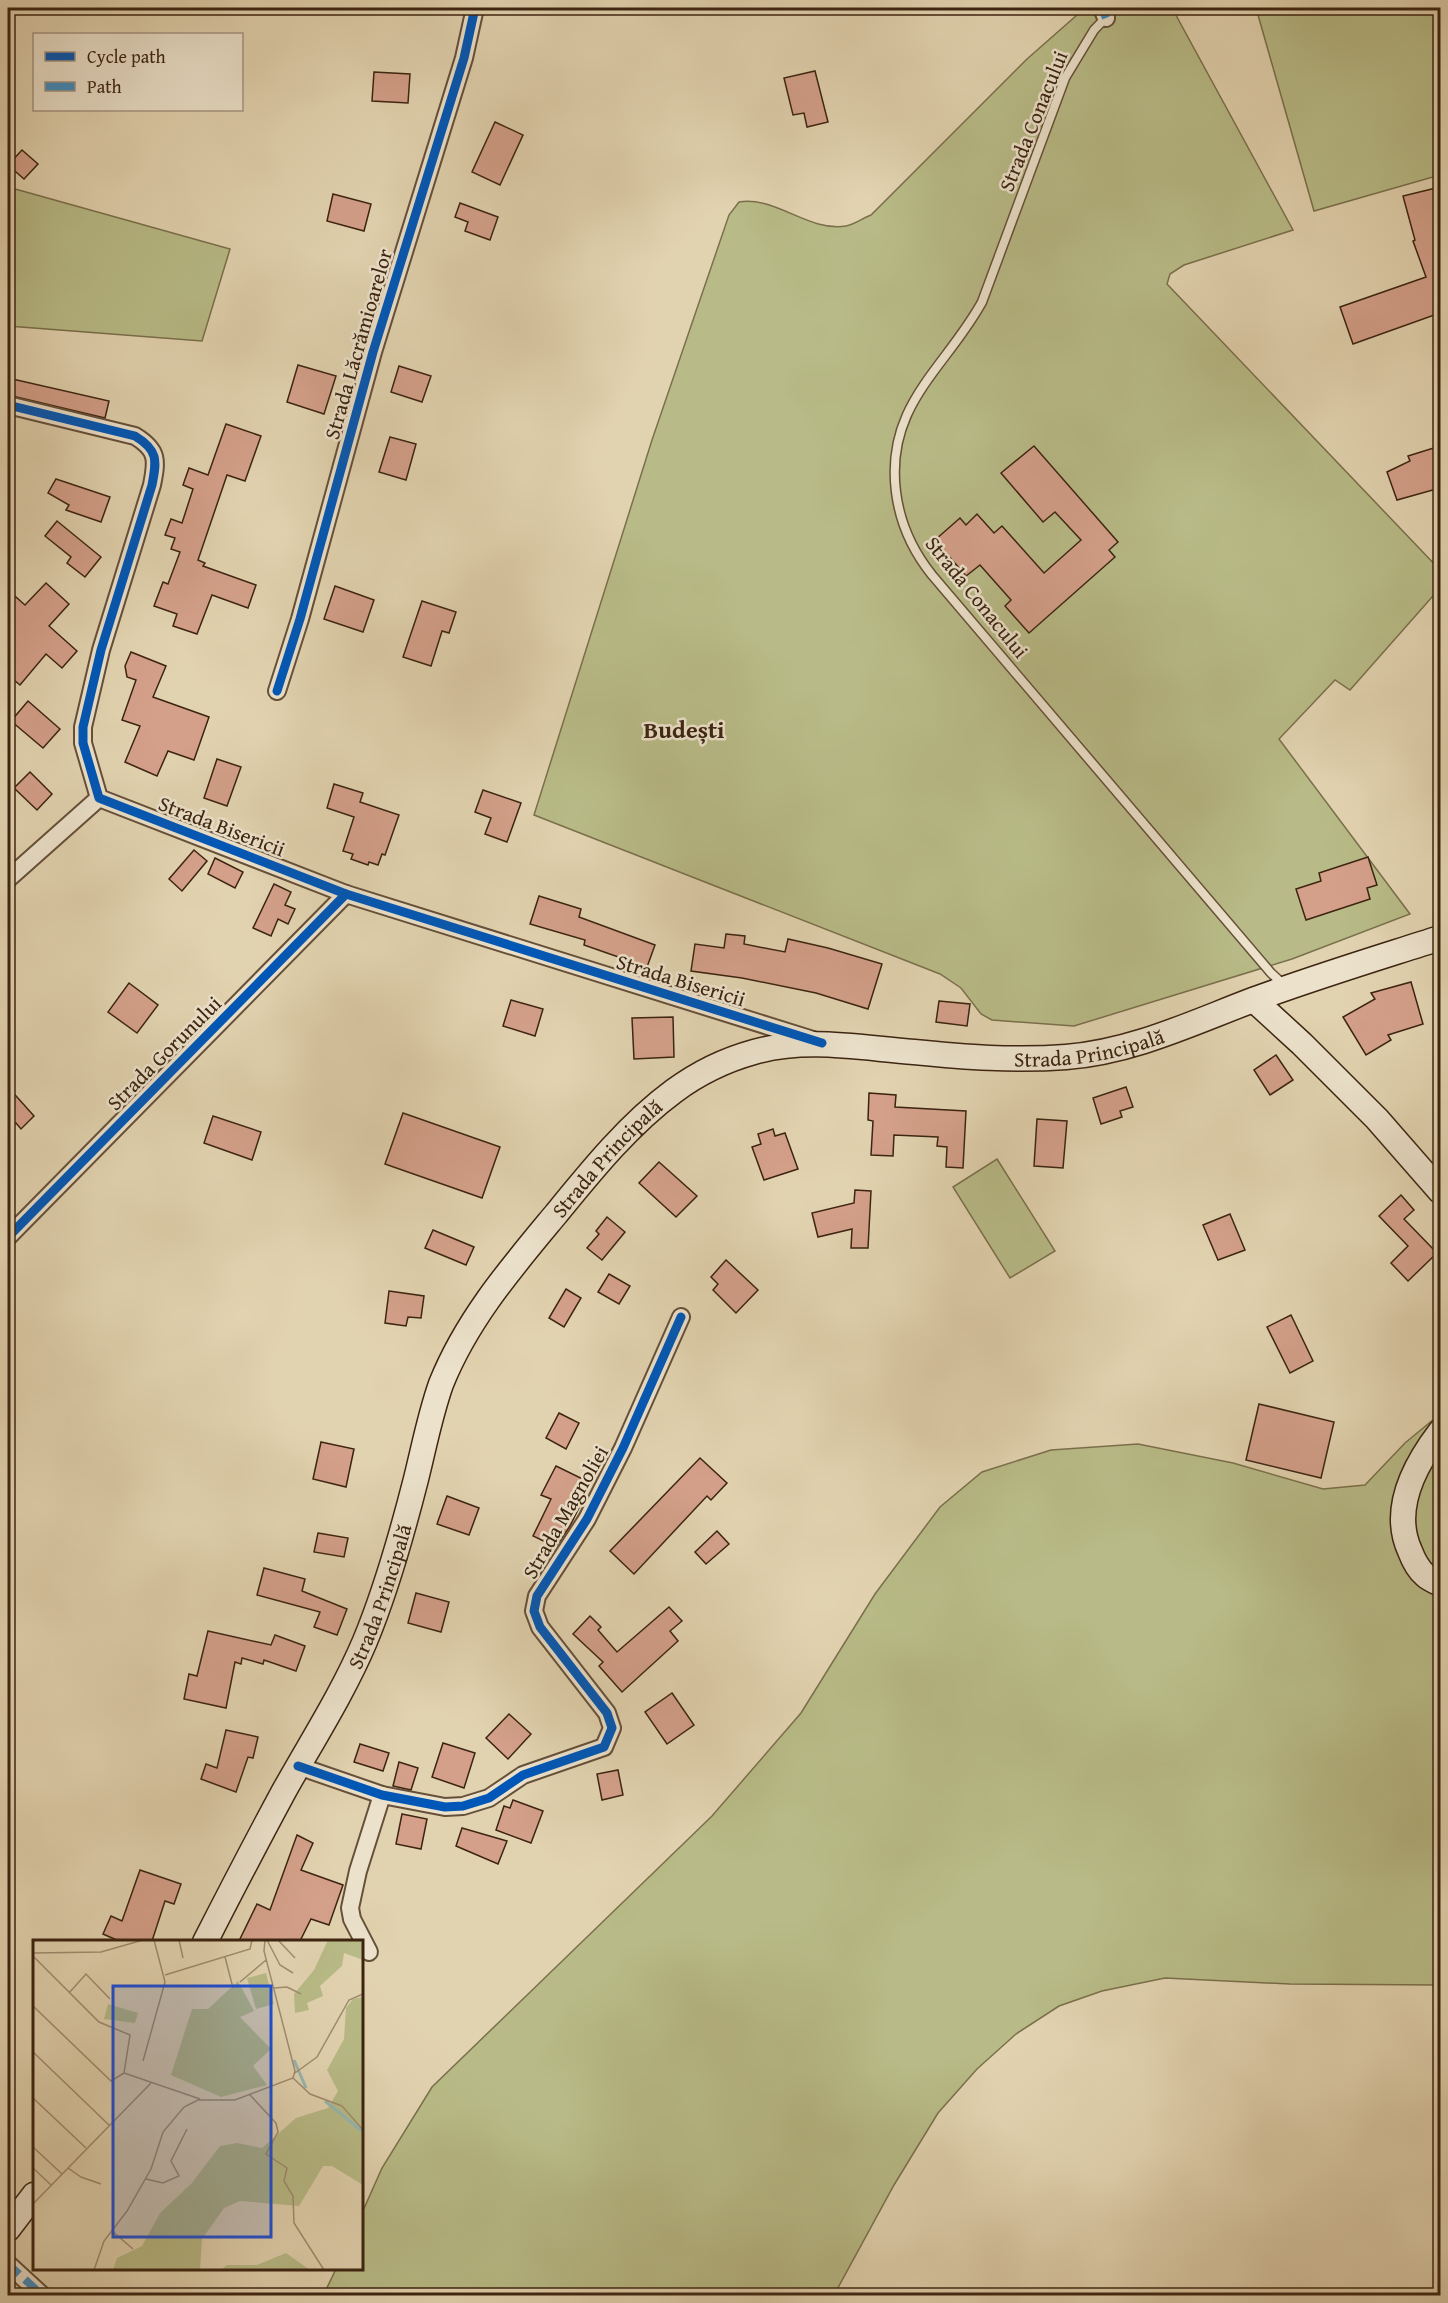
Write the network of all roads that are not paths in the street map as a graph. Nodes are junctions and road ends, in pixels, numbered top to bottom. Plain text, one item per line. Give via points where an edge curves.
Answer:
1 (476, 8) edge
2 (1108, 11) edge
3 (8, 405) edge
4 (277, 691) dead end
5 (99, 798) junction
6 (8, 879) edge
7 (346, 894) junction
8 (1440, 938) edge
9 (1287, 988) junction
10 (1254, 1000) junction
11 (822, 1043) junction
12 (1440, 1191) edge
13 (8, 1237) edge
14 (681, 1317) dead end
15 (1440, 1432) edge
16 (1440, 1584) edge
17 (298, 1766) junction
18 (382, 1795) junction
19 (206, 1940) edge
20 (363, 1940) edge
21 (363, 1940) edge
22 (369, 1952) dead end
23 (33, 2196) edge
24 (8, 2229) edge
25 (8, 2264) edge
26 (44, 2295) edge

1 - 4 street, Strada Lăcrămioarelor
2 - 9 lane, Strada Conacului via 1065,78 982,302 926,381 899,432 894,476 897,504 904,531 932,575
3 - 5 street via 135,436 153,451 155,459 152,485 101,650 83,727 83,743
5 - 6 street
5 - 7 street, Strada Bisericii
7 - 11 street, Strada Bisericii
7 - 13 street, Strada Gorunului
8 - 9 main road, Strada Principală
9 - 10 main road, Strada Principală
10 - 11 main road, Strada Principală via 1143,1042 1064,1057 988,1057
10 - 12 main road via 1377,1119
11 - 17 main road, Strada Principală via 780,1046 728,1060 673,1092 623,1137 493,1291 440,1386 397,1551 364,1643
14 - 18 street, Strada Magnoliei via 618,1458 587,1519 537,1596 534,1611 540,1627 606,1713 612,1728 604,1747 523,1775 489,1798 463,1806 444,1807
15 - 16 main road via 1412,1479 1404,1500 1402,1525 1413,1559 1424,1574
17 - 18 street, Strada Magnoliei
17 - 19 main road, Strada Principală
18 - 20 street via 350,1908
21 - 22 street
23 - 24 main road
25 - 26 street

